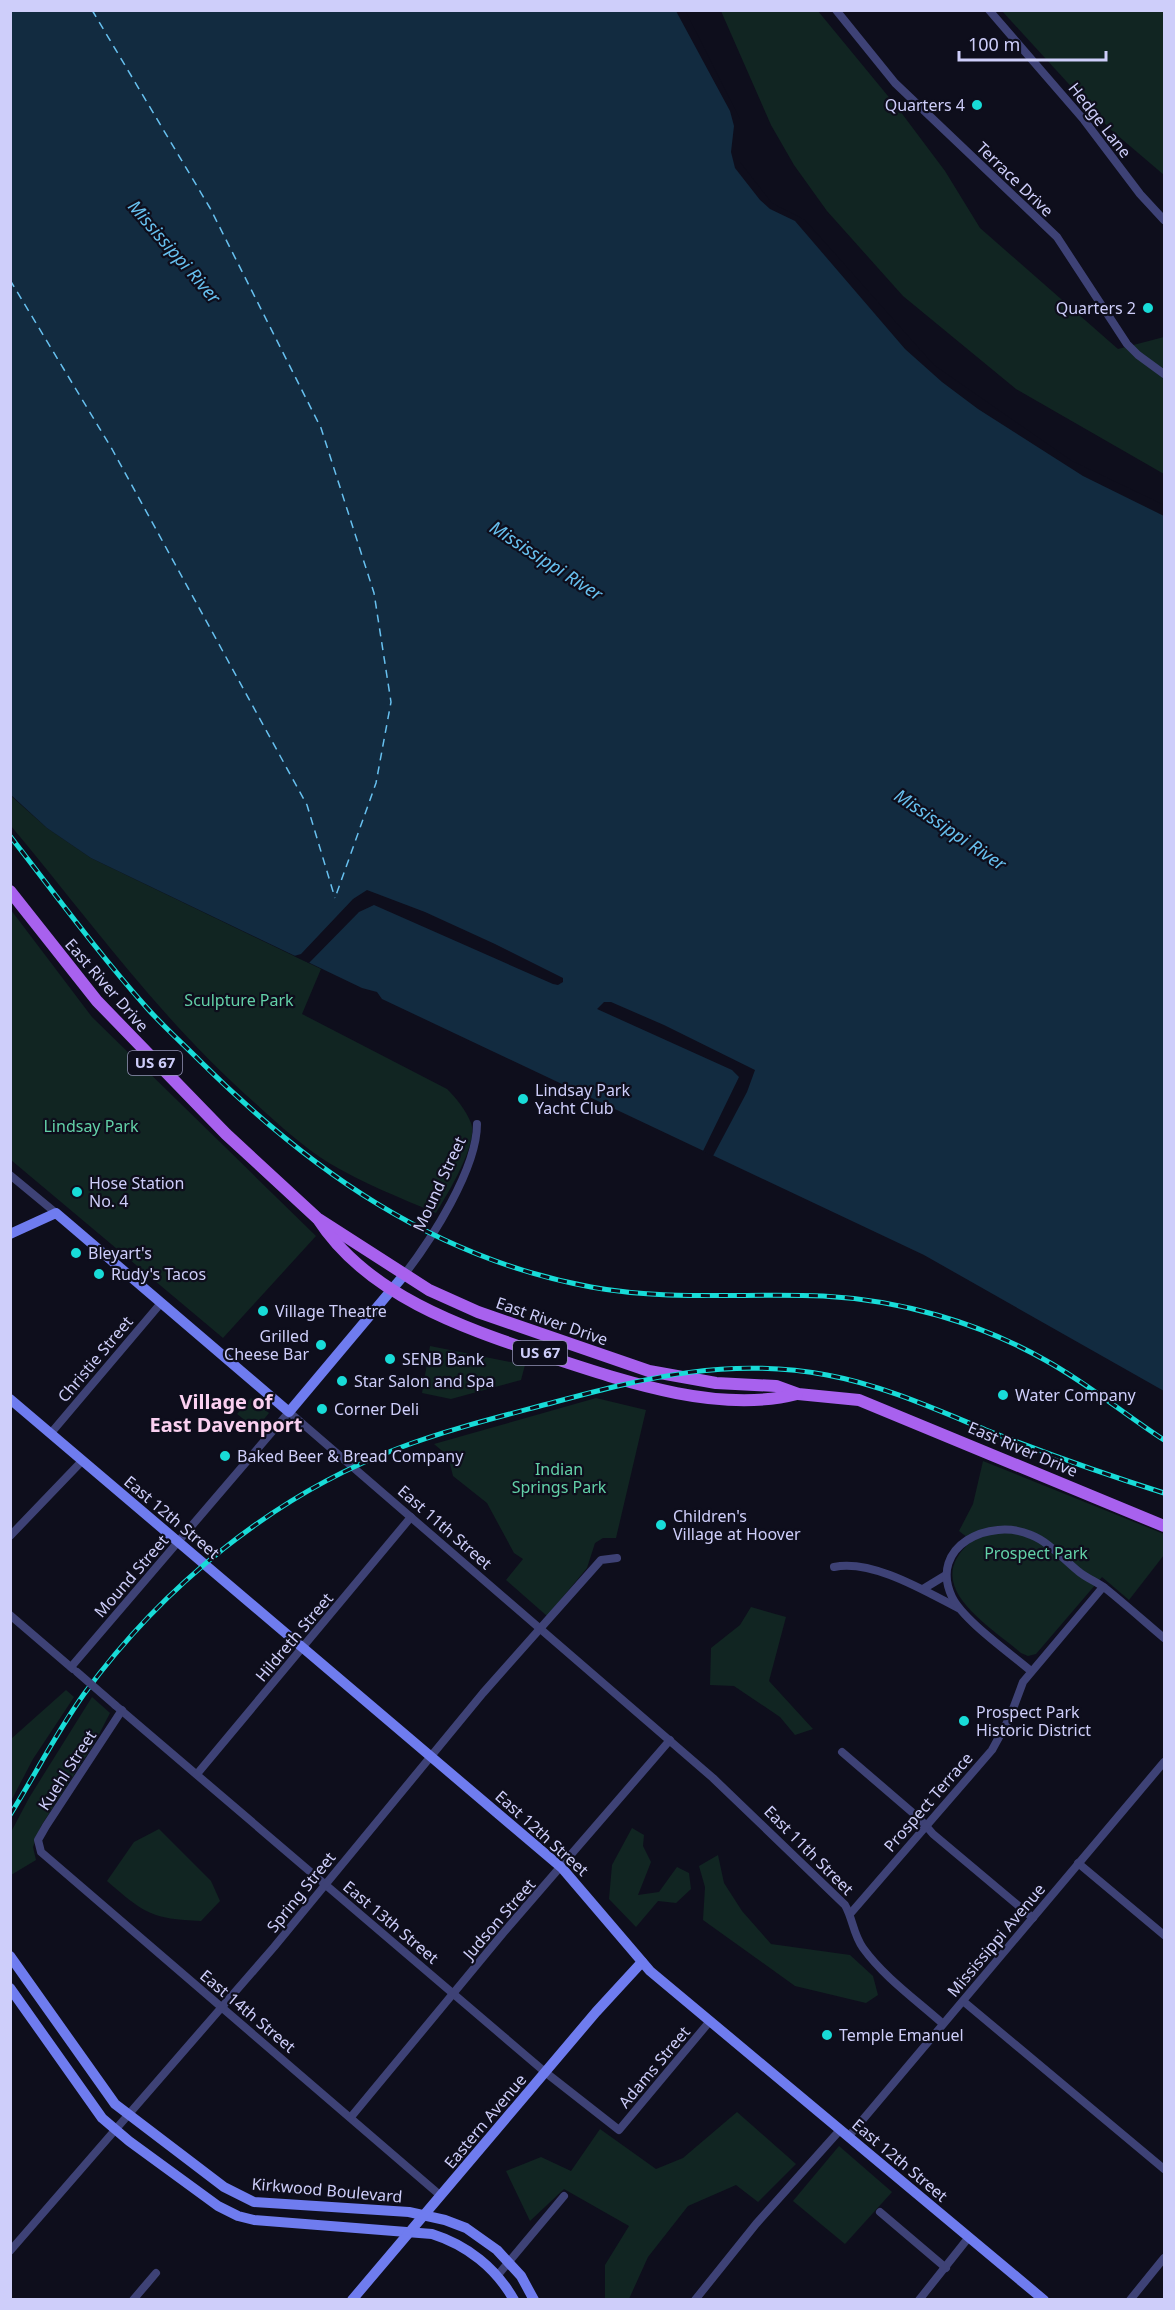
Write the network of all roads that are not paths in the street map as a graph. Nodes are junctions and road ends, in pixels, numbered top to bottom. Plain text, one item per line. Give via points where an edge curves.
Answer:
1 (836, 10) edge
2 (989, 10) edge
3 (1164, 220) edge
4 (1164, 374) edge
5 (10, 891) edge
6 (477, 1124) dead end
7 (10, 1175) edge
8 (56, 1213) junction
9 (318, 1218) junction
10 (10, 1234) edge
11 (404, 1275) junction
12 (392, 1289) junction
13 (161, 1303) junction
14 (798, 1394) junction
15 (10, 1399) edge
16 (289, 1412) junction
17 (51, 1433) junction
18 (82, 1461) junction
19 (411, 1517) junction
20 (1164, 1526) edge
21 (10, 1536) edge
22 (179, 1543) junction
23 (617, 1558) dead end
24 (834, 1567) dead end
25 (946, 1575) junction
26 (1103, 1587) junction
27 (923, 1589) junction
28 (958, 1608) junction
29 (10, 1615) edge
30 (540, 1629) junction
31 (1164, 1638) edge
32 (302, 1647) junction
33 (74, 1670) junction
34 (1031, 1671) junction
35 (119, 1708) junction
36 (670, 1740) junction
37 (842, 1752) dead end
38 (430, 1756) junction
39 (1164, 1762) edge
40 (197, 1774) junction
41 (926, 1826) junction
42 (39, 1846) joint
43 (1078, 1863) junction
44 (562, 1868) junction
45 (325, 1884) junction
46 (850, 1914) junction
47 (1033, 1918) junction
48 (1164, 1935) edge
49 (10, 1956) edge
50 (642, 1962) junction
51 (10, 1988) edge
52 (453, 1993) junction
53 (963, 2001) junction
54 (221, 2007) junction
55 (710, 2021) junction
56 (942, 2023) junction
57 (545, 2072) junction
58 (128, 2116) junction
59 (351, 2117) junction
60 (116, 2130) junction
61 (619, 2130) joint
62 (845, 2133) junction
63 (1164, 2169) edge
64 (441, 2196) junction
65 (564, 2196) dead end
66 (880, 2212) dead end
67 (425, 2215) junction
68 (411, 2231) junction
69 (969, 2237) junction
70 (10, 2251) edge
71 (1164, 2258) edge
72 (508, 2262) junction
73 (946, 2268) junction
74 (156, 2273) dead end
75 (497, 2276) junction
76 (133, 2300) edge
77 (352, 2300) edge
78 (514, 2300) edge
79 (534, 2300) edge
80 (695, 2300) edge
81 (920, 2300) edge
82 (1044, 2300) edge
83 (1130, 2300) edge

1 - 4 street, Terrace Drive via 895,83 1057,237 1127,344
2 - 3 street, Hedge Lane
5 - 9 main road, East River Drive / US 67 via 74,974 136,1045
6 - 11 street, Mound Street via 477,1142 463,1175 433,1235
7 - 8 street, East 11th Street
8 - 10 street
8 - 13 street, East 11th Street
9 - 11 main road, East River Drive / US 67
9 - 12 main road, East River Drive / US 67 via 330,1238
11 - 12 street, Mound Street
11 - 14 main road, East River Drive / US 67 via 478,1312 649,1371 716,1383 776,1386
12 - 14 main road, East River Drive / US 67 via 476,1330 615,1379 693,1396 777,1399
12 - 16 street, Mound Street
13 - 16 street, East 11th Street
13 - 17 street, Christie Street
14 - 20 main road, East River Drive / US 67 via 859,1400
15 - 17 street, East 12th Street
16 - 19 street, East 11th Street
16 - 22 street, Mound Street
17 - 18 street, East 12th Street
18 - 21 street
18 - 22 street, East 12th Street
19 - 30 street, East 11th Street
19 - 32 street, Hildreth Street
22 - 32 street, East 12th Street
22 - 33 street, Mound Street
23 - 30 street, Spring Street via 601,1560
24 - 27 street via 855,1565
25 - 26 street via 952,1557 973,1535 1002,1528 1017,1530 1047,1544
25 - 27 street
25 - 28 street
26 - 31 street
26 - 34 street, Prospect Terrace
27 - 28 street
28 - 34 street
29 - 33 street, East 13th Street
30 - 36 street, East 11th Street
30 - 38 street, Spring Street
32 - 38 street, East 12th Street
32 - 40 street, Hildreth Street
33 - 35 street, East 13th Street, bridge
34 - 41 street, Prospect Terrace via 992,1749
35 - 40 street, East 13th Street
35 - 42 street, Kuehl Street via 46,1826
36 - 44 street, Judson Street
36 - 46 street, East 11th Street
37 - 41 street
38 - 44 street, East 12th Street
38 - 45 street, Spring Street
39 - 43 street, Mississippi Avenue
40 - 45 street, East 13th Street
41 - 46 street, Prospect Terrace
41 - 47 street
42 - 54 street, East 14th Street via 50,1860
43 - 47 street, Mississippi Avenue
43 - 48 street
44 - 50 street, East 12th Street
44 - 52 street, Judson Street
45 - 52 street, East 13th Street
45 - 54 street, Spring Street
46 - 56 street via 853,1931 880,1968
47 - 53 street, Mississippi Avenue
49 - 58 street, Kirkwood Boulevard via 102,2088
50 - 55 street, East 12th Street
50 - 57 street, Eastern Avenue
51 - 60 street, Kirkwood Boulevard via 88,2100
52 - 57 street, East 13th Street
52 - 59 street, Judson Street
53 - 56 street, Mississippi Avenue
53 - 63 street
54 - 58 street, Spring Street
54 - 59 street, East 14th Street
55 - 61 street, Adams Street
55 - 62 street, East 12th Street
56 - 62 street, Mississippi Avenue
57 - 61 street, East 13th Street
57 - 64 street, Eastern Avenue
58 - 60 street, Spring Street
58 - 67 street, Kirkwood Boulevard via 245,2199
59 - 64 street, East 14th Street
60 - 68 street, Kirkwood Boulevard via 218,2206 238,2216 260,2221
60 - 70 street, Spring Street
62 - 69 street, East 12th Street
62 - 80 street, Mississippi Avenue via 756,2224
64 - 67 street, Eastern Avenue
65 - 72 street
66 - 73 street
67 - 68 street, Eastern Avenue
67 - 72 street, Kirkwood Boulevard via 466,2228
68 - 75 street, Kirkwood Boulevard via 448,2239 468,2250
68 - 77 street, Eastern Avenue
69 - 73 street
69 - 82 street, East 12th Street
71 - 83 street
72 - 75 street
72 - 79 street, Kirkwood Boulevard
73 - 81 street
74 - 76 street
75 - 78 street, Kirkwood Boulevard

